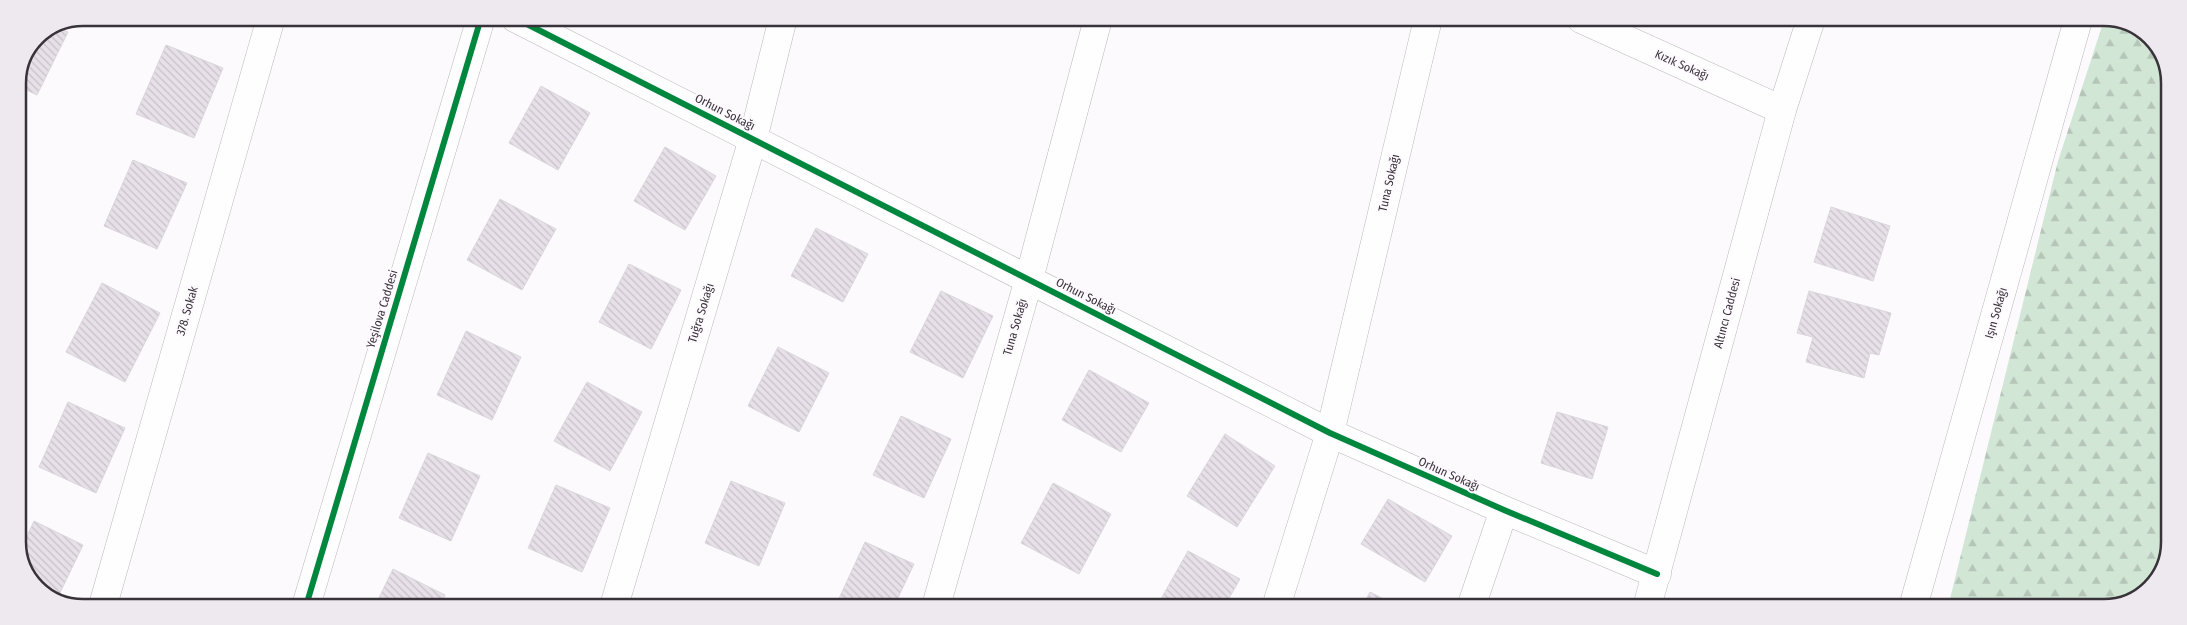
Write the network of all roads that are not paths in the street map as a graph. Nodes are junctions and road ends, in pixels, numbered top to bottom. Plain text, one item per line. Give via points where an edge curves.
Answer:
1 (269, 26) edge
2 (478, 26) edge
3 (531, 26) edge
4 (782, 26) edge
5 (1096, 26) edge
6 (1426, 26) edge
7 (1596, 26) edge
8 (1809, 26) edge
9 (2076, 26) edge
10 (1782, 110) junction
11 (753, 139) junction
12 (1029, 279) junction
13 (1330, 433) junction
14 (1504, 510) junction
15 (1657, 574) junction
16 (105, 599) edge
17 (308, 599) edge
18 (616, 599) edge
19 (938, 599) edge
20 (1278, 599) edge
21 (1475, 599) edge
22 (1649, 599) edge
23 (1915, 599) edge

1 - 16 street, 378. Sokak
2 - 17 street, Yeşilova Caddesi
3 - 11 street, Orhun Sokağı
4 - 11 street, Tuğra Sokağı
5 - 12 street, Tuna Sokağı
6 - 13 street, Tuna Sokağı
7 - 10 street, Kızık Sokağı
8 - 10 street, Altıncı Caddesi
9 - 23 street, Işın Sokağı
10 - 15 street, Altıncı Caddesi
11 - 12 street, Orhun Sokağı
11 - 18 street, Tuğra Sokağı
12 - 13 street, Orhun Sokağı
12 - 19 street, Tuna Sokağı
13 - 14 street, Orhun Sokağı
13 - 20 street, Tuna Sokağı
14 - 15 street, Orhun Sokağı
14 - 21 street
15 - 22 street, Altıncı Caddesi

